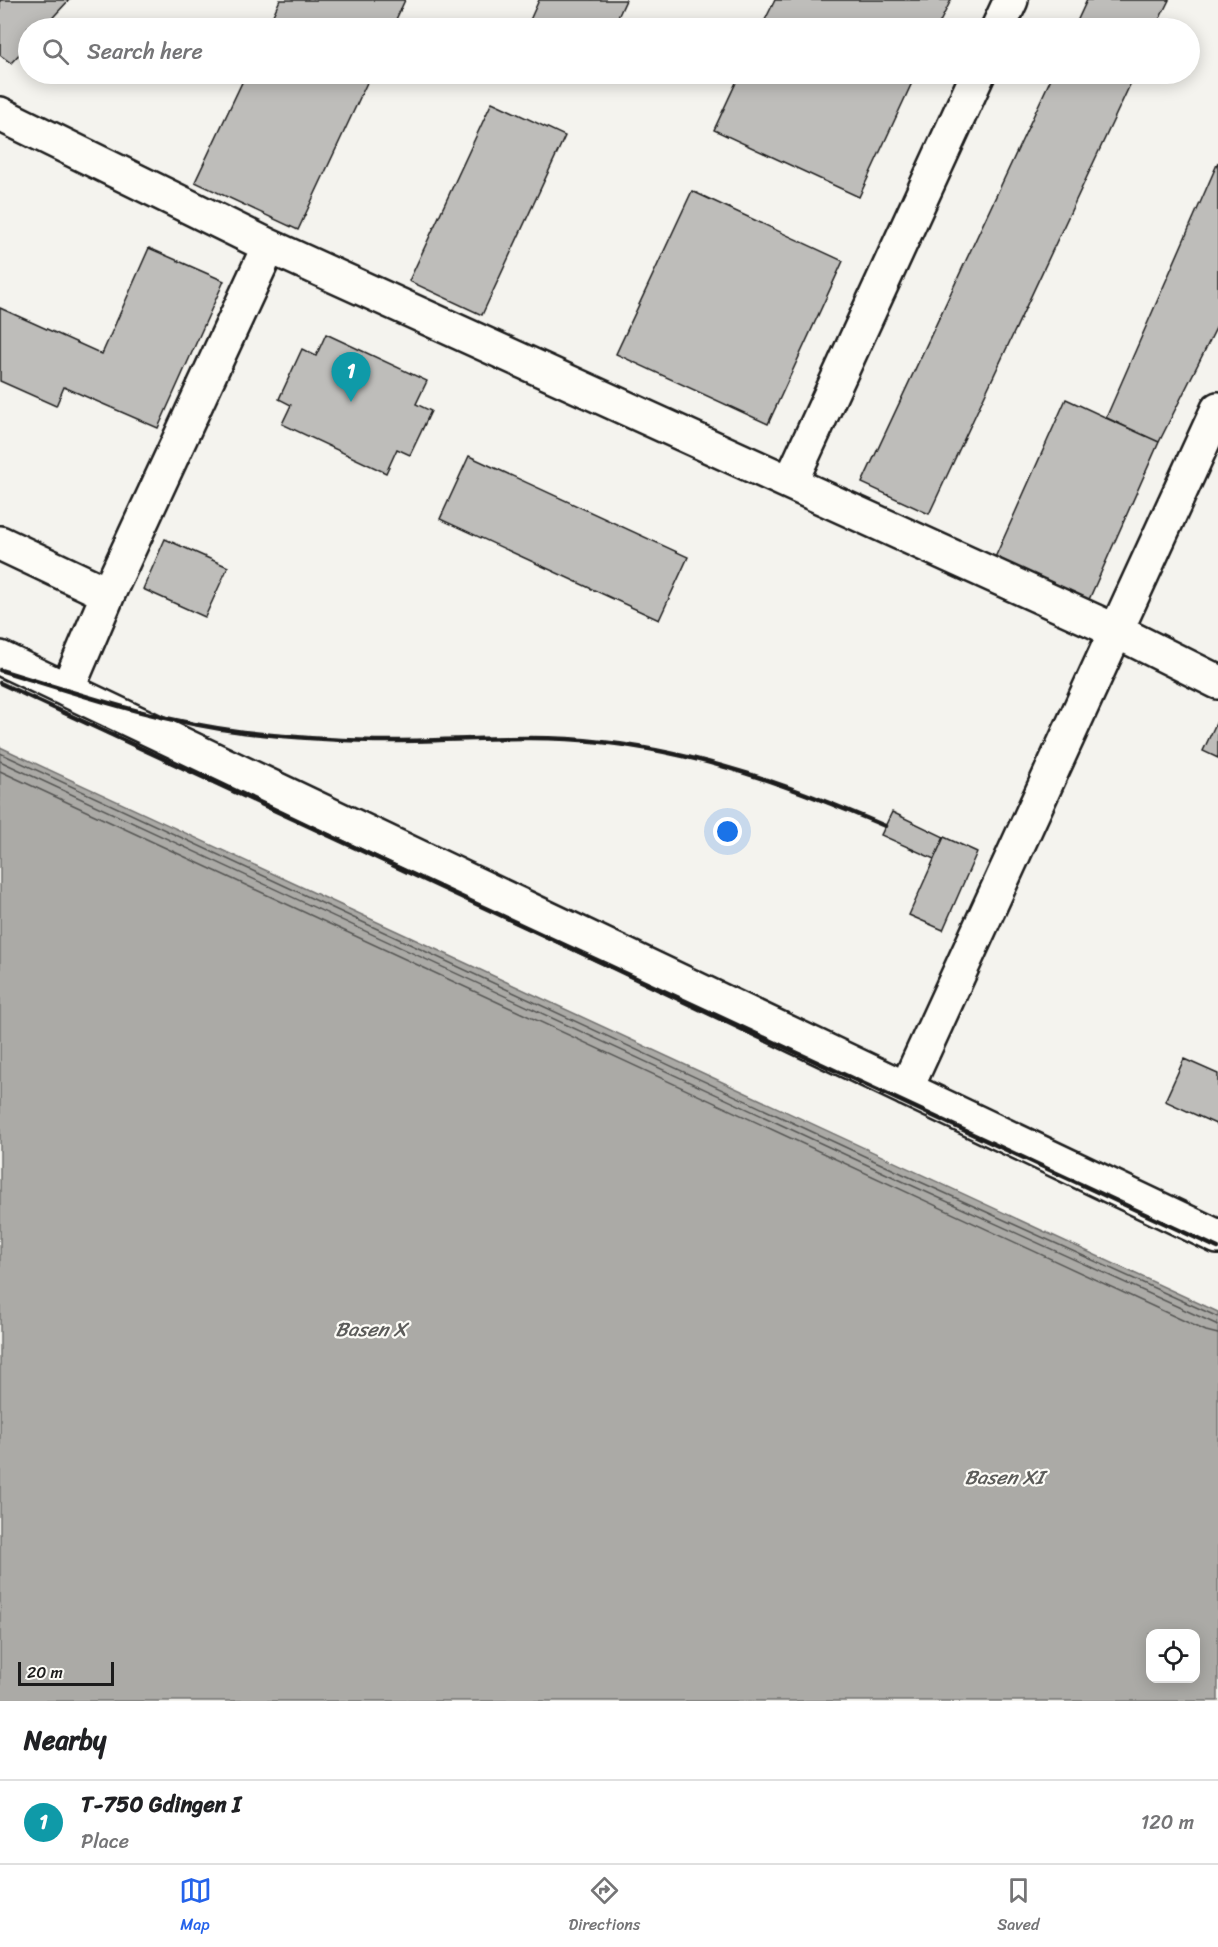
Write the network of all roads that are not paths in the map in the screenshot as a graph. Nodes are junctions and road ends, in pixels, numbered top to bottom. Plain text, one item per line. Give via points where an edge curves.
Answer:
1 (1011, 0) edge
2 (1003, 18) edge
3 (973, 84) edge
4 (0, 114) edge
5 (269, 246) junction
6 (1218, 409) edge
7 (791, 482) junction
8 (0, 543) edge
9 (108, 594) junction
10 (1116, 631) junction
11 (0, 658) edge
12 (1218, 682) edge
13 (67, 690) junction
14 (906, 1089) junction
15 (1218, 1237) edge

1 - 2 lane
3 - 7 lane
4 - 5 lane
5 - 7 lane
5 - 9 lane
6 - 10 lane
7 - 10 lane
8 - 9 lane
9 - 13 lane
10 - 12 lane
10 - 14 lane
11 - 13 lane
13 - 14 lane
14 - 15 lane

